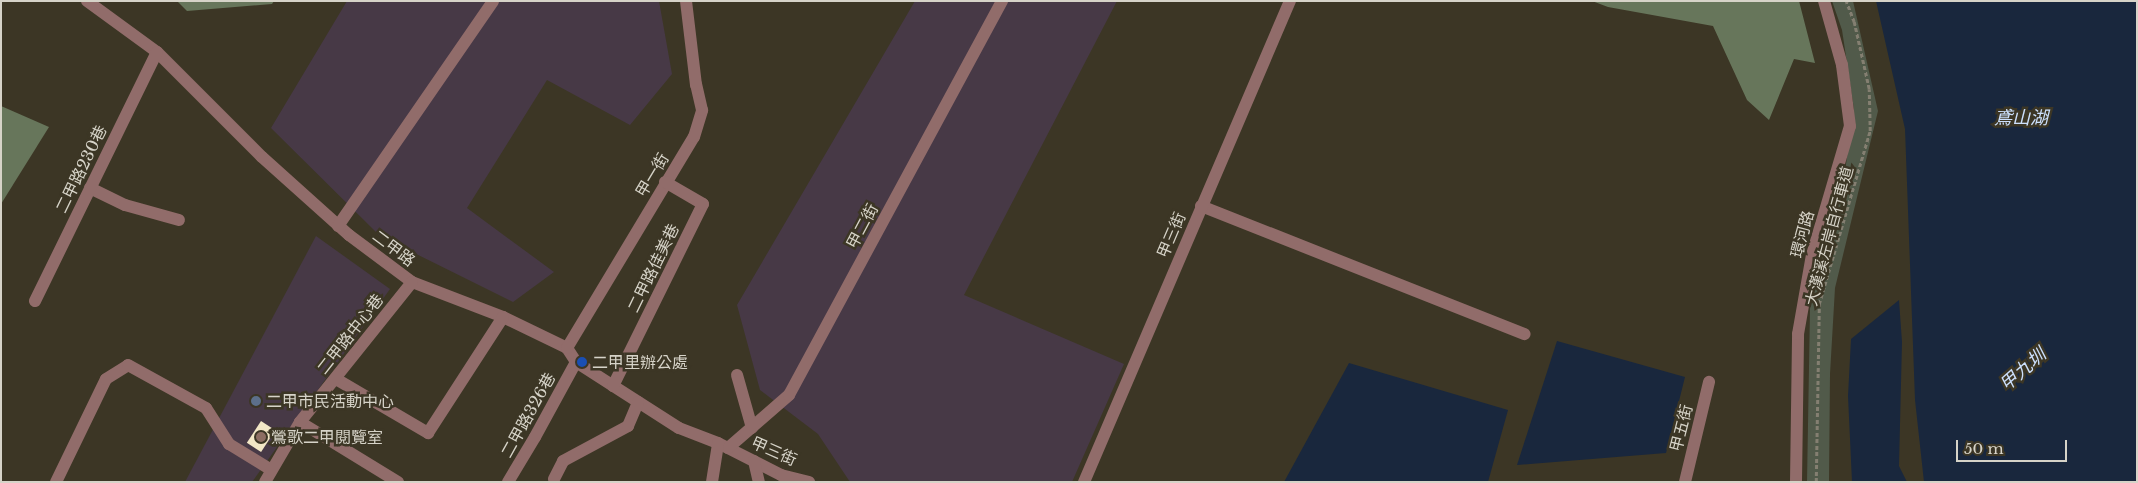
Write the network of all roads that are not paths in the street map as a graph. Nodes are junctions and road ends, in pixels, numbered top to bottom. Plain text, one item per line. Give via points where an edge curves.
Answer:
1 (87, 1) edge
2 (493, 1) edge
3 (686, 1) edge
4 (1002, 1) edge
5 (1290, 1) edge
6 (1824, 1) edge
7 (157, 52) junction
8 (665, 182) junction
9 (90, 188) junction
10 (1201, 206) junction
11 (179, 220) dead end
12 (338, 226) junction
13 (412, 282) junction
14 (35, 301) dead end
15 (503, 316) junction
16 (1525, 334) dead end
17 (567, 348) junction
18 (576, 362) junction
19 (737, 375) dead end
20 (336, 379) junction
21 (1709, 382) dead end
22 (613, 386) junction
23 (638, 402) junction
24 (300, 422) junction
25 (752, 428) junction
26 (723, 445) junction
27 (754, 461) junction
28 (270, 469) junction
29 (554, 478) dead end
30 (710, 481) edge
31 (56, 482) edge
32 (265, 482) edge
33 (398, 482) edge
34 (508, 482) edge
35 (759, 482) edge
36 (809, 482) edge
37 (1084, 482) edge
38 (1685, 482) edge
39 (1796, 482) edge

1 - 7 street, 二甲路
2 - 12 street
3 - 8 street, 甲一街 via 702,110 694,137
4 - 25 street, 甲二街 via 789,395
5 - 10 street, 甲三街
6 - 39 street, 環河路 via 1842,65 1850,126 1812,255 1798,334
7 - 9 street, 二甲路230巷
7 - 12 street, 二甲路 via 262,158
8 - 17 street, 甲一街
8 - 22 street, 二甲路佳美巷 via 703,204
9 - 11 street via 126,205
9 - 14 street, 二甲路230巷
10 - 16 street
10 - 37 street, 甲三街
12 - 13 street, 二甲路
13 - 15 street, 二甲路
13 - 20 street, 二甲路中心巷
15 - 17 street, 二甲路
15 - 20 street via 428,433
17 - 18 street
18 - 22 street
18 - 34 street, 二甲路326巷
19 - 25 street
20 - 24 street, 二甲路中心巷
21 - 38 street, 甲五街
22 - 23 street
23 - 26 street via 678,428
23 - 29 street via 628,426 563,462
24 - 28 street, 二甲路中心巷
24 - 33 street
25 - 26 street, 甲二街
26 - 27 street, 甲三街
26 - 30 street
27 - 35 street
27 - 36 street, 甲三街 via 781,475
28 - 31 street via 229,444 206,408 128,365 106,379
28 - 32 street, 二甲路中心巷

